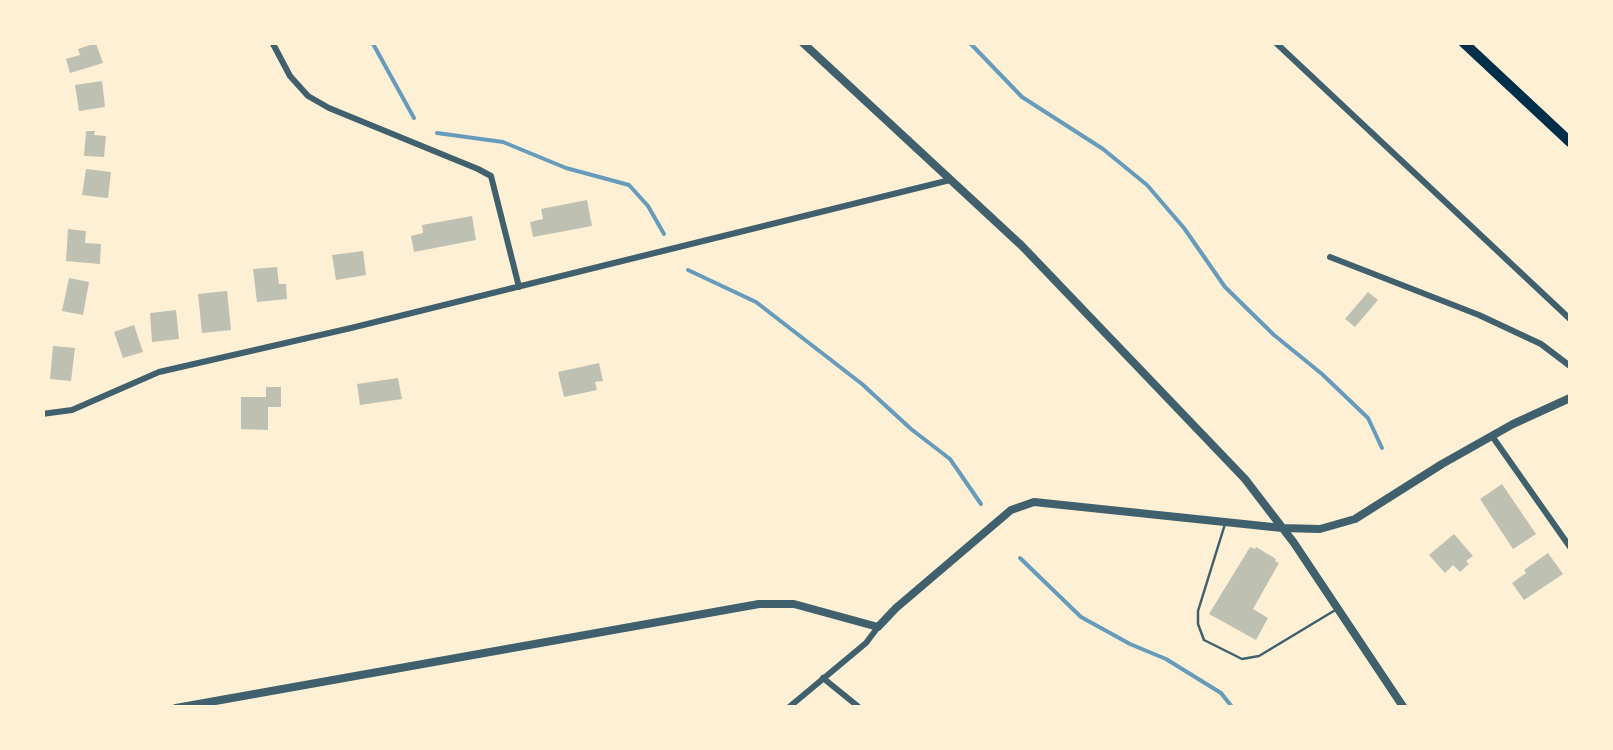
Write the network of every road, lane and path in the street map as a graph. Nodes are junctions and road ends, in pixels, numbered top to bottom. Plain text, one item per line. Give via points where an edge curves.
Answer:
1 (272, 42) edge
2 (802, 42) edge
3 (1275, 42) edge
4 (1463, 42) edge
5 (1570, 142) edge
6 (952, 179) junction
7 (1330, 257) dead end
8 (519, 287) junction
9 (1570, 319) edge
10 (1570, 366) edge
11 (1570, 398) edge
12 (42, 414) edge
13 (1492, 436) junction
14 (1225, 522) junction
15 (1282, 528) junction
16 (1570, 547) edge
17 (1338, 608) junction
18 (878, 627) junction
19 (824, 678) junction
20 (176, 708) edge
21 (788, 708) edge
22 (860, 708) edge
23 (1404, 708) edge

1 - 8 street via 308,96 491,176
2 - 6 street
3 - 9 street
4 - 5 main road
6 - 8 street
6 - 15 street via 1245,479
7 - 10 street via 1478,315 1541,344
8 - 12 street via 159,372 72,410
11 - 13 street
13 - 15 street via 1354,519 1320,529
13 - 16 street
14 - 15 street
14 - 17 lane via 1198,610 1204,640 1242,660 1259,656
14 - 18 street via 1034,502 1011,510
15 - 17 street
17 - 23 street
18 - 19 street
18 - 20 street via 794,604 759,604
19 - 21 street
19 - 22 street

